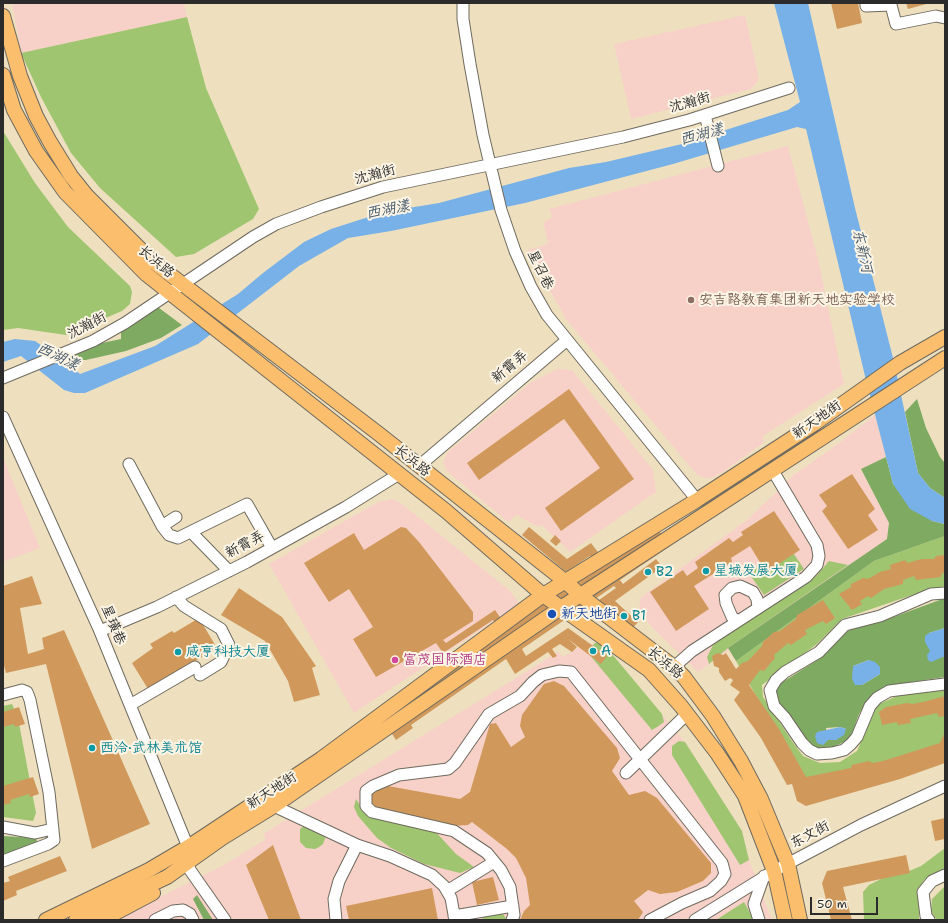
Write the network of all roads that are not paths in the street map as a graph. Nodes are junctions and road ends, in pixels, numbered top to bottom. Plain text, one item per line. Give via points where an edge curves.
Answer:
1 (463, 3) edge
2 (866, 3) edge
3 (3, 16) edge
4 (945, 18) edge
5 (3, 75) edge
6 (789, 88) dead end
7 (7, 104) edge
8 (706, 119) junction
9 (491, 165) junction
10 (718, 166) dead end
11 (182, 284) junction
12 (170, 293) junction
13 (945, 337) edge
14 (567, 340) junction
15 (945, 358) edge
16 (3, 378) edge
17 (3, 417) edge
18 (129, 464) dead end
19 (419, 466) junction
20 (774, 471) junction
21 (399, 474) junction
22 (697, 500) junction
23 (176, 518) dead end
24 (162, 526) junction
25 (191, 532) junction
26 (272, 548) junction
27 (228, 571) junction
28 (566, 582) junction
29 (945, 593) edge
30 (543, 595) junction
31 (580, 595) junction
32 (176, 597) junction
33 (562, 607) junction
34 (758, 608) junction
35 (738, 621) junction
36 (100, 631) junction
37 (674, 667) junction
38 (945, 684) edge
39 (3, 695) edge
40 (130, 705) junction
41 (687, 714) junction
42 (640, 760) junction
43 (626, 773) dead end
44 (945, 786) edge
45 (274, 806) junction
46 (3, 827) edge
47 (53, 829) junction
48 (357, 845) junction
49 (188, 847) junction
50 (3, 861) edge
51 (494, 862) junction
52 (788, 864) junction
53 (189, 866) junction
54 (769, 874) junction
55 (945, 876) edge
56 (447, 891) junction
57 (512, 906) junction
58 (455, 918) edge
59 (46, 920) edge
60 (76, 920) edge
61 (102, 920) edge
62 (155, 920) edge
63 (193, 920) edge
64 (225, 920) edge
65 (336, 920) edge
66 (512, 920) edge
67 (650, 920) edge
68 (695, 920) edge
69 (760, 920) edge
70 (785, 920) edge
71 (800, 920) edge
72 (929, 920) edge

1 - 9 street, 星召巷 via 470,64
2 - 4 street via 866,6 891,5 896,24 936,16
3 - 11 main road, 长浜路 via 20,76 36,116 71,176 87,196 151,260
5 - 7 main road, 长浜路
6 - 8 street, 沈瀚街
7 - 12 main road, 长浜路 via 65,192 146,274
8 - 9 street, 沈瀚街
8 - 10 street
9 - 11 street, 沈瀚街 via 383,187 276,224
9 - 14 street, 星召巷 via 501,210 515,251 547,315
11 - 12 street, 沈瀚街
11 - 19 main road, 长浜路
12 - 16 street, 沈瀚街 via 125,323 73,351
12 - 21 main road, 长浜路
13 - 22 main road, 新天地街 via 900,363 814,424
14 - 19 street, 新霄弄
14 - 22 street, 星召巷
15 - 20 main road, 新天地街
17 - 36 street, 星璜巷
18 - 24 street
19 - 28 main road, 长浜路
20 - 31 main road, 新天地街
20 - 34 street via 814,538 819,556 817,565 806,577
21 - 26 street, 新霄弄
21 - 30 main road, 长浜路
22 - 28 main road, 新天地街
23 - 24 street
24 - 25 street via 170,535 178,538
25 - 26 street via 247,504
25 - 27 street
26 - 27 street, 新霄弄
27 - 32 street, 新霄弄
28 - 30 main road, 新天地街
28 - 31 main road, 长浜路
29 - 38 street via 931,594 880,616 845,625 819,652 785,672 770,690 774,706 802,743 817,754 844,750 851,744 857,737 870,706 889,691
30 - 33 main road, 长浜路
30 - 49 main road, 新天地街 via 321,759
31 - 33 main road, 新天地街
31 - 37 main road, 长浜路
32 - 36 street, 新霄弄
32 - 40 street via 184,606 221,629 229,645 221,662
33 - 41 main road, 长浜路 via 649,670
33 - 45 main road, 新天地街
34 - 35 street
34 - 35 street via 753,592 740,586 732,588 725,595 726,603 732,617
35 - 37 street
36 - 40 street, 星璜巷
37 - 52 main road, 长浜路 via 714,716 741,761 761,799
39 - 47 street via 22,690 27,692 30,700 50,792
40 - 49 street, 星璜巷
41 - 42 street
41 - 54 main road, 长浜路 via 745,796
42 - 43 street
42 - 51 street via 571,672 559,671 542,675 520,696 489,714 455,763 448,768 399,775 366,791 366,806 372,812 454,831 487,853
42 - 67 street via 716,854 725,874 710,891
44 - 52 street, 东文街 via 861,825
45 - 48 street
45 - 53 main road, 新天地街 via 222,838
46 - 47 street via 35,833
47 - 50 street via 54,840 48,844
48 - 56 street via 390,856 432,875
48 - 65 street via 334,899
49 - 59 main road, 新天地街 via 149,870
51 - 56 street
51 - 57 street via 510,887
52 - 54 street, 东文街
52 - 71 main road, 长浜路
53 - 60 main road
53 - 61 main road via 175,882
53 - 64 street
54 - 68 street, 东文街
54 - 69 street via 754,904
54 - 70 main road, 长浜路
55 - 72 street via 932,881 923,892 926,916
56 - 58 street
57 - 58 street
57 - 66 street
62 - 63 street via 173,911 183,910 190,914

